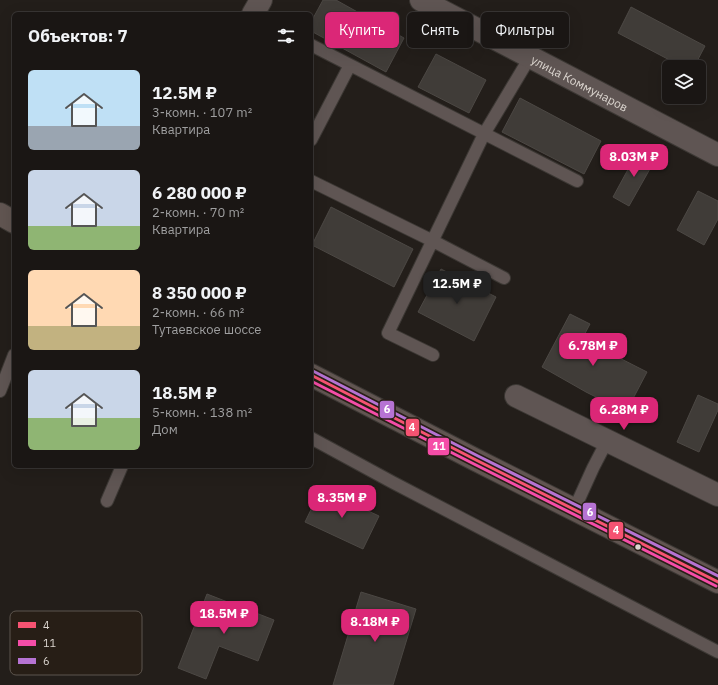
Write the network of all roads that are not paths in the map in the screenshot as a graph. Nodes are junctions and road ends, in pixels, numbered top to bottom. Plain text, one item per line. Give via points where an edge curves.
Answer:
1 (261, 0) edge
2 (421, 0) edge
3 (254, 12) edge
4 (313, 46) edge
5 (530, 57) junction
6 (350, 65) junction
7 (484, 134) junction
8 (313, 136) edge
9 (718, 155) edge
10 (577, 181) dead end
11 (313, 182) edge
12 (0, 214) edge
13 (12, 221) edge
14 (433, 241) junction
15 (504, 278) dead end
16 (433, 355) dead end
17 (12, 360) edge
18 (313, 376) edge
19 (0, 391) edge
20 (516, 396) dead end
21 (313, 439) edge
22 (607, 441) junction
23 (121, 468) edge
24 (718, 495) edge
25 (107, 501) dead end
26 (574, 510) junction
27 (718, 582) edge
28 (718, 652) edge

1 - 3 street
2 - 5 street, улица Коммунаров
4 - 6 lane
5 - 7 lane
5 - 9 street, улица Коммунаров
6 - 7 lane
6 - 8 lane
7 - 10 lane
7 - 14 lane
11 - 14 lane
12 - 13 main road
14 - 15 lane
14 - 16 lane via 388,333
17 - 19 lane
18 - 26 main road
20 - 22 street
21 - 28 lane
22 - 24 street
22 - 26 lane
23 - 25 lane
26 - 27 main road

